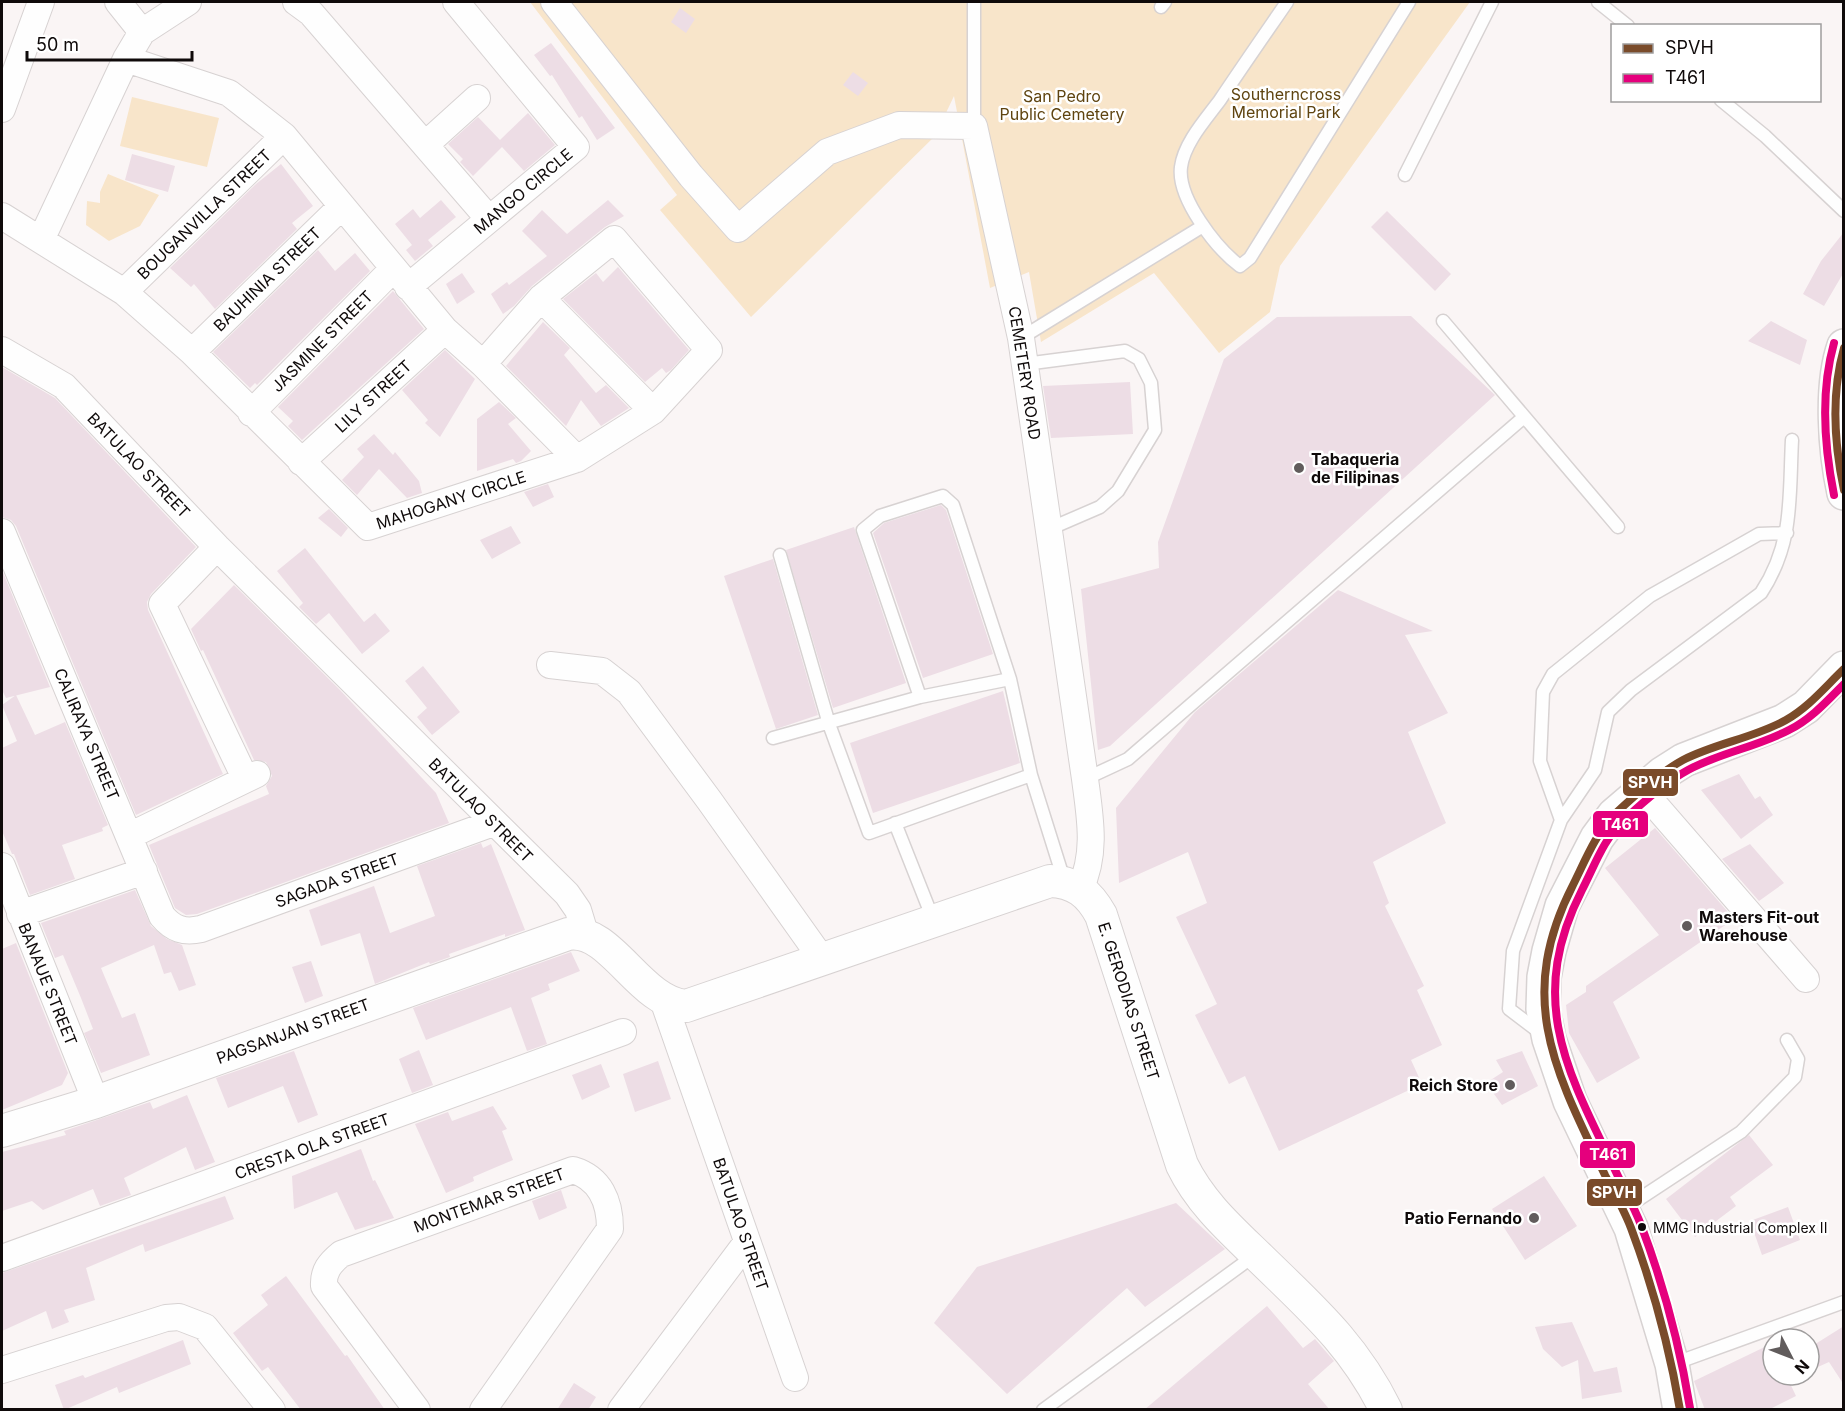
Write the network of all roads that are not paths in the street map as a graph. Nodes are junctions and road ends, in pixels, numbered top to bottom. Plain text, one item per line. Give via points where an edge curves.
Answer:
1 (41, 2) edge
2 (118, 2) edge
3 (188, 2) edge
4 (456, 2) edge
5 (554, 2) edge
6 (974, 2) edge
7 (1287, 2) edge
8 (1409, 2) edge
9 (1492, 2) edge
10 (1598, 2) edge
11 (311, 5) edge
12 (1626, 24) edge
13 (142, 32) junction
14 (126, 59) junction
15 (477, 98) dead end
16 (1723, 102) edge
17 (2, 109) edge
18 (974, 126) junction
19 (284, 136) junction
20 (425, 145) junction
21 (1405, 175) dead end
22 (342, 206) junction
23 (1844, 211) edge
24 (2, 216) edge
25 (489, 219) junction
26 (1203, 226) junction
27 (41, 240) junction
28 (400, 278) junction
29 (124, 292) junction
30 (541, 298) junction
31 (1443, 321) dead end
32 (445, 330) junction
33 (1021, 338) junction
34 (1844, 346) edge
35 (2, 350) edge
36 (192, 352) junction
37 (483, 364) junction
38 (1025, 364) junction
39 (653, 411) junction
40 (251, 413) junction
41 (1524, 417) junction
42 (1791, 440) dead end
43 (577, 459) junction
44 (301, 462) junction
45 (1843, 487) edge
46 (1617, 527) dead end
47 (1049, 529) junction
48 (2, 532) edge
49 (1787, 533) junction
50 (217, 547) junction
51 (780, 555) dead end
52 (550, 665) dead end
53 (1844, 668) edge
54 (1010, 679) junction
55 (920, 697) junction
56 (829, 724) junction
57 (773, 738) dead end
58 (1031, 775) junction
59 (1085, 779) junction
60 (1642, 790) junction
61 (1562, 820) junction
62 (493, 822) junction
63 (895, 823) junction
64 (129, 836) junction
65 (2, 866) edge
66 (144, 871) junction
67 (1072, 885) junction
68 (20, 915) junction
69 (934, 921) junction
70 (180, 930) joint
71 (585, 933) junction
72 (822, 959) junction
73 (1806, 979) dead end
74 (663, 1000) junction
75 (623, 1032) dead end
76 (1549, 1039) junction
77 (1787, 1040) dead end
78 (96, 1102) junction
79 (2, 1131) edge
80 (1623, 1210) junction
81 (747, 1242) junction
82 (1256, 1254) junction
83 (2, 1258) edge
84 (1844, 1302) edge
85 (1672, 1364) junction
86 (2, 1370) edge
87 (795, 1378) dead end
88 (628, 1407) edge
89 (272, 1410) edge
90 (417, 1410) edge
91 (483, 1410) edge
92 (1043, 1410) edge
93 (1386, 1410) edge
94 (1680, 1410) edge

1 - 17 street
2 - 13 street
3 - 13 street
4 - 25 street, MANGO CIRCLE via 576,147
5 - 18 street via 691,176 738,229 826,153 899,125
6 - 18 lane
7 - 26 lane via 1194,137 1181,166 1182,188
8 - 26 lane via 1250,258 1240,266
9 - 21 lane
10 - 12 lane
11 - 20 street
13 - 14 street
14 - 19 street via 229,93
14 - 27 street
15 - 20 street
16 - 23 lane
18 - 33 street, CEMETERY ROAD
19 - 22 street
19 - 29 street, BOUGANVILLA STREET
20 - 25 street
22 - 28 street
22 - 36 street, BAUHINIA STREET
24 - 27 street, MAHOGANY CIRCLE
25 - 28 street, MANGO CIRCLE
26 - 33 lane
27 - 29 street, MAHOGANY CIRCLE
28 - 32 street
28 - 40 street, JASMINE STREET
29 - 36 street, MAHOGANY CIRCLE
30 - 37 street
30 - 39 street
30 - 39 street, MAHOGANY CIRCLE via 614,239 709,350
31 - 41 lane
32 - 37 street
32 - 44 street, LILY STREET
33 - 38 street, CEMETERY ROAD
34 - 45 main road via 1837,390
35 - 50 street, BATULAO STREET via 64,386
36 - 40 street, MAHOGANY CIRCLE
37 - 43 street
38 - 47 street, CEMETERY ROAD
38 - 47 lane via 1125,351 1139,359 1151,383 1155,430 1118,491 1100,507
39 - 43 street, MAHOGANY CIRCLE
40 - 44 street, MAHOGANY CIRCLE
41 - 46 lane
41 - 59 lane via 1128,759
42 - 49 lane
43 - 44 street, MAHOGANY CIRCLE via 368,527
47 - 59 street, CEMETERY ROAD
48 - 64 street, CALIRAYA STREET
49 - 61 lane via 1774,572 1761,593 1631,690 1608,712 1595,770
49 - 61 lane via 1759,534 1650,596 1553,674 1543,692 1540,761
50 - 62 street, BATULAO STREET
50 - 64 street via 162,604 251,776
51 - 56 lane
52 - 72 street via 602,671 629,692
53 - 60 main road via 1806,707 1784,721 1684,760
54 - 55 lane
54 - 55 lane via 960,520 943,496 880,516 863,530
54 - 58 lane
55 - 56 lane
56 - 57 lane
56 - 63 lane via 868,833
58 - 63 lane
58 - 67 lane
59 - 67 street, CEMETERY ROAD via 1092,828 1091,856
60 - 73 street
60 - 76 main road via 1614,815 1597,838 1562,906 1544,977 1543,1009
61 - 76 lane via 1513,951 1509,1009
62 - 70 street, SAGADA STREET via 201,929
62 - 71 street, BATULAO STREET via 567,894 578,910
63 - 69 lane
64 - 66 street, CALIRAYA STREET
65 - 68 street, BANAUE STREET
66 - 68 street
66 - 70 street, CALIRAYA STREET via 162,916
67 - 69 street via 1050,881
67 - 82 street, E. GERODIAS STREET via 1093,901 1101,915 1191,1184 1223,1223
68 - 78 street, BANAUE STREET
69 - 72 street
71 - 74 street, BATULAO STREET
71 - 78 street, PAGSANJAN STREET via 552,939
72 - 74 street via 702,1003 686,1006
74 - 81 street, BATULAO STREET
75 - 83 street, CRESTA OLA STREET
76 - 80 main road via 1570,1101
77 - 80 lane via 1798,1059 1795,1077 1741,1132
78 - 79 street, PAGSANJAN STREET
80 - 85 main road
81 - 87 street, BATULAO STREET
81 - 88 street
82 - 92 lane
82 - 93 street, E. GERODIAS STREET via 1352,1351
84 - 85 lane
85 - 94 main road
86 - 89 street via 179,1317 205,1327
90 - 91 street, MONTEMAR STREET via 324,1286 323,1277 333,1260 573,1170 585,1174 597,1182 610,1216 610,1229

